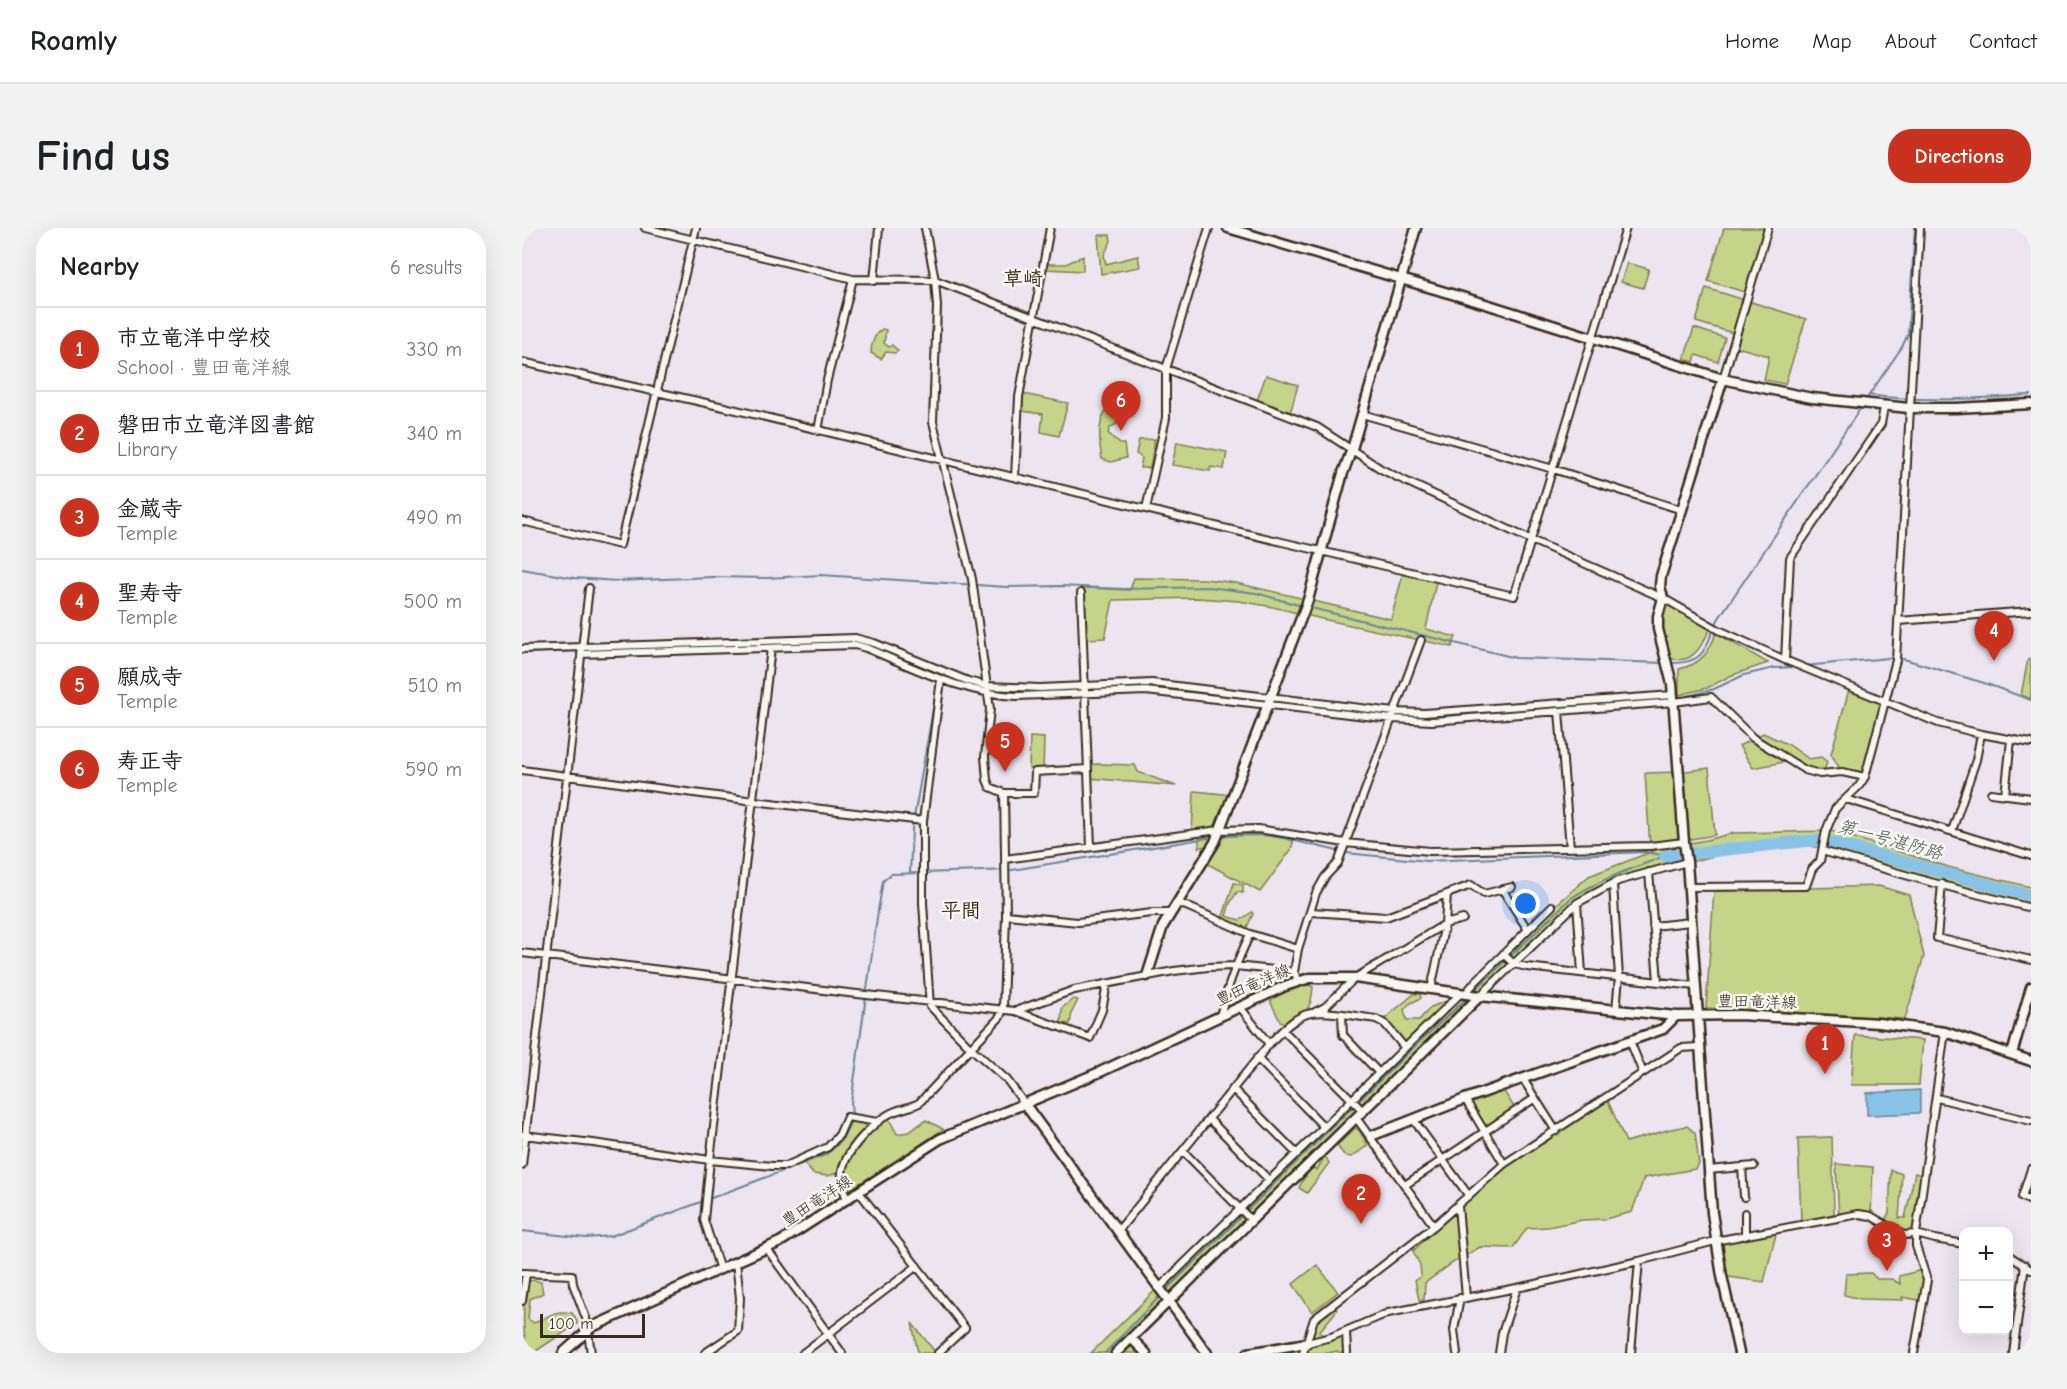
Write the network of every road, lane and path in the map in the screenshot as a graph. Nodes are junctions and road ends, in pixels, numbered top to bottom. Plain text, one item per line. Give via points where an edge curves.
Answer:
1 (645, 228) edge
2 (696, 228) edge
3 (879, 228) edge
4 (925, 228) edge
5 (1050, 228) edge
6 (1209, 228) edge
7 (1228, 228) edge
8 (1416, 228) edge
9 (1626, 228) edge
10 (1768, 228) edge
11 (1920, 228) edge
12 (694, 240) junction
13 (853, 279) junction
14 (935, 280) junction
15 (874, 281) junction
16 (1401, 281) junction
17 (1034, 318) junction
18 (1593, 338) junction
19 (522, 362) edge
20 (1166, 369) junction
21 (1723, 379) junction
22 (657, 392) junction
23 (2031, 404) edge
24 (1884, 407) junction
25 (1909, 408) junction
26 (1362, 414) junction
27 (818, 431) junction
28 (1352, 449) junction
29 (941, 460) junction
30 (1553, 469) junction
31 (1015, 477) junction
32 (1146, 509) junction
33 (1682, 510) junction
34 (522, 521) edge
35 (1530, 540) junction
36 (1321, 551) junction
37 (589, 588) dead end
38 (1081, 592) dead end
39 (1663, 598) junction
40 (2031, 611) edge
41 (1898, 621) junction
42 (1421, 640) dead end
43 (771, 648) junction
44 (522, 649) edge
45 (582, 650) junction
46 (1785, 660) junction
47 (941, 679) junction
48 (987, 686) junction
49 (1084, 686) junction
50 (988, 694) junction
51 (1085, 694) junction
52 (1674, 698) junction
53 (1268, 701) junction
54 (1885, 701) junction
55 (1558, 711) junction
56 (1393, 715) junction
57 (1981, 734) junction
58 (2011, 740) junction
59 (2031, 743) edge
60 (522, 770) edge
61 (1088, 770) junction
62 (568, 775) junction
63 (1865, 777) junction
64 (1004, 793) junction
65 (1990, 793) dead end
66 (2005, 795) junction
67 (2031, 798) edge
68 (1846, 799) junction
69 (754, 801) junction
70 (923, 821) junction
71 (1219, 830) junction
72 (1952, 831) junction
73 (1684, 842) junction
74 (1346, 843) junction
75 (1091, 847) junction
76 (1570, 848) junction
77 (1823, 849) junction
78 (2031, 856) edge
79 (1005, 859) junction
80 (1687, 862) junction
81 (1649, 872) junction
82 (1612, 884) junction
83 (1942, 884) junction
84 (1512, 887) dead end
85 (1688, 887) junction
86 (1502, 889) junction
87 (1447, 894) junction
88 (1177, 902) junction
89 (1577, 903) junction
90 (1552, 906) dead end
91 (2031, 908) edge
92 (1311, 912) junction
93 (1170, 913) junction
94 (1006, 915) junction
95 (1462, 919) dead end
96 (1691, 922) junction
97 (1445, 924) junction
98 (1653, 926) junction
99 (1528, 930) junction
100 (1250, 934) junction
101 (1298, 949) junction
102 (522, 953) edge
103 (1503, 954) junction
104 (546, 956) junction
105 (2031, 960) edge
106 (1514, 964) junction
107 (1235, 966) junction
108 (1294, 972) junction
109 (1582, 973) junction
110 (1147, 976) junction
111 (1619, 977) junction
112 (733, 978) junction
113 (1355, 978) junction
114 (1299, 981) junction
115 (1658, 981) junction
116 (1107, 984) junction
117 (1695, 986) junction
118 (2031, 987) edge
119 (1431, 989) junction
120 (1463, 994) junction
121 (1480, 996) junction
122 (930, 1002) junction
123 (1240, 1007) junction
124 (1003, 1009) junction
125 (1616, 1010) junction
126 (1015, 1011) junction
127 (1315, 1012) junction
128 (1342, 1015) junction
129 (1220, 1016) junction
130 (1676, 1016) junction
131 (1698, 1016) junction
132 (1283, 1030) junction
133 (1945, 1032) junction
134 (1629, 1041) junction
135 (1269, 1044) junction
136 (970, 1047) junction
137 (1699, 1047) junction
138 (1405, 1048) junction
139 (2012, 1054) junction
140 (1257, 1058) junction
141 (2031, 1060) edge
142 (1643, 1073) junction
143 (1379, 1074) junction
144 (1523, 1079) junction
145 (1233, 1089) junction
146 (1535, 1098) junction
147 (1937, 1098) junction
148 (1353, 1099) junction
149 (1465, 1099) junction
150 (1024, 1103) junction
151 (1364, 1112) junction
152 (1209, 1119) junction
153 (1357, 1119) junction
154 (1413, 1119) junction
155 (2031, 1121) edge
156 (878, 1122) junction
157 (1324, 1127) junction
158 (1484, 1131) junction
159 (1556, 1131) junction
160 (524, 1136) edge
161 (1371, 1136) junction
162 (1183, 1151) junction
163 (1297, 1154) junction
164 (1443, 1159) junction
165 (710, 1160) junction
166 (1504, 1164) junction
167 (522, 1165) edge
168 (1754, 1166) dead end
169 (1742, 1167) junction
170 (2031, 1169) edge
171 (1708, 1170) junction
172 (1269, 1180) junction
173 (1405, 1185) junction
174 (859, 1192) junction
175 (1469, 1196) junction
176 (1744, 1197) dead end
177 (846, 1200) junction
178 (2031, 1201) edge
179 (1458, 1206) junction
180 (1241, 1208) junction
181 (1745, 1213) dead end
182 (1252, 1221) junction
183 (1434, 1226) junction
184 (1118, 1231) junction
185 (1916, 1234) junction
186 (1745, 1236) junction
187 (1715, 1241) junction
188 (1959, 1243) edge
189 (767, 1249) junction
190 (2013, 1258) edge
191 (1639, 1261) junction
192 (736, 1262) junction
193 (917, 1266) junction
194 (2028, 1267) edge
195 (720, 1270) junction
196 (524, 1273) edge
197 (1159, 1288) junction
198 (1517, 1288) junction
199 (1463, 1298) junction
200 (522, 1301) edge
201 (1169, 1301) junction
202 (588, 1330) junction
203 (1346, 1331) junction
204 (827, 1333) junction
205 (1131, 1338) junction
206 (1307, 1343) junction
207 (563, 1353) edge
208 (591, 1353) edge
209 (705, 1353) edge
210 (803, 1353) edge
211 (842, 1353) edge
212 (938, 1353) edge
213 (1116, 1353) edge
214 (1146, 1353) edge
215 (1207, 1353) edge
216 (1248, 1353) edge
217 (1304, 1353) edge
218 (1347, 1353) edge
219 (1457, 1353) edge
220 (1499, 1353) edge
221 (1631, 1353) edge
222 (1739, 1353) edge
223 (1914, 1353) edge
224 (2013, 1353) edge

1 - 12 street
2 - 12 street
3 - 15 street
4 - 14 street
5 - 17 street
6 - 20 street
7 - 16 street
8 - 16 street
9 - 18 street
10 - 21 street
11 - 25 street
12 - 13 street
12 - 22 street
13 - 15 street
13 - 27 street
14 - 15 street
14 - 17 street
14 - 29 street via 933,422
16 - 18 street
16 - 26 street
17 - 20 street
17 - 31 street via 1019,397
18 - 21 street
18 - 30 street
19 - 22 street
20 - 28 street via 1317,427
20 - 32 street via 1166,418
21 - 24 street via 1801,396
21 - 33 street
22 - 27 street
22 - 34 street via 620,545
23 - 25 street
24 - 25 street
24 - 46 street via 1881,424 1790,558
25 - 41 street
26 - 28 street
26 - 30 street
27 - 29 street
28 - 35 street via 1381,469
28 - 36 street
29 - 31 street
29 - 48 street via 972,579
30 - 33 street
30 - 35 street
31 - 32 street
32 - 36 street
33 - 39 street via 1661,576
35 - 36 street via 1514,596
35 - 39 street
36 - 53 street via 1308,600
37 - 45 street
38 - 49 street
39 - 46 street via 1719,630
39 - 52 street via 1658,629
40 - 41 street
41 - 54 street via 1896,660
42 - 56 street
43 - 45 street
43 - 47 street via 855,645
43 - 69 street
44 - 45 street
45 - 48 street via 855,638
45 - 62 street
46 - 54 street
47 - 50 street
47 - 70 street
48 - 49 street
48 - 50 street
49 - 51 street
49 - 53 street via 1152,684
50 - 51 street
50 - 64 street via 987,780
51 - 53 street via 1146,691
51 - 61 street
52 - 55 street
52 - 56 street
52 - 63 street via 1711,697 1753,738 1805,770
52 - 73 street
53 - 56 street
53 - 71 street
54 - 57 street via 1938,723
54 - 63 street
55 - 56 street via 1432,721
55 - 76 street
56 - 74 street
57 - 58 street
57 - 72 street
58 - 59 street
58 - 66 street
60 - 62 street
61 - 64 street via 1035,772 1034,793
61 - 75 street
62 - 69 street
62 - 104 street
63 - 68 street
64 - 79 street
65 - 66 street
66 - 67 street
68 - 72 street
68 - 77 street via 1835,809
69 - 70 street
69 - 112 street
70 - 122 street via 923,903
71 - 74 street via 1258,829
71 - 75 street
71 - 88 street
72 - 78 street
73 - 76 street
73 - 80 street
74 - 76 street via 1430,851
74 - 92 street via 1338,863 1325,877
75 - 79 street
77 - 83 street
77 - 85 street via 1806,886
79 - 94 street
80 - 81 street
80 - 85 street
81 - 82 street
81 - 98 street
82 - 89 street
82 - 111 street
83 - 91 street
83 - 105 street via 1936,938
84 - 86 street
85 - 96 street
86 - 87 street via 1484,894 1471,885
86 - 99 street
87 - 92 street via 1386,917
87 - 97 street
88 - 93 street
88 - 100 street
89 - 106 street
89 - 109 street
90 - 99 street
92 - 101 street
93 - 94 street via 1077,922
93 - 110 street
94 - 124 street
95 - 97 street
96 - 98 street
96 - 117 street
97 - 113 street
97 - 119 street
98 - 115 street
99 - 103 street
100 - 101 street
100 - 107 street
101 - 108 street
102 - 104 street
103 - 106 street
103 - 120 street
104 - 112 street
104 - 160 street
106 - 109 street
106 - 121 street
107 - 108 street
107 - 110 street
107 - 129 street
108 - 114 street
109 - 111 street
110 - 116 street
111 - 115 street
111 - 125 street
112 - 122 street
112 - 165 street
113 - 114 street, 豊田竜洋線
113 - 119 street, 豊田竜洋線
113 - 127 street via 1325,1008
114 - 123 street, 豊田竜洋線
115 - 117 street
116 - 126 street via 1074,990
116 - 126 street via 1102,1010 1090,1038
117 - 131 street
118 - 139 street
119 - 120 street, 豊田竜洋線
120 - 121 street, 豊田竜洋線
120 - 138 street
121 - 125 street, 豊田竜洋線
121 - 151 street
122 - 124 street
122 - 136 street
123 - 129 street, 豊田竜洋線
123 - 135 street
124 - 126 street
124 - 136 street
125 - 130 street, 豊田竜洋線
127 - 128 street
127 - 132 street
128 - 138 street via 1376,1019
128 - 143 street via 1343,1035
129 - 150 street, 豊田竜洋線
130 - 131 street, 豊田竜洋線
130 - 134 street via 1663,1029
131 - 133 street, 豊田竜洋線 via 1869,1022
131 - 137 street
132 - 135 street
132 - 148 street
133 - 139 street, 豊田竜洋線
133 - 147 street
134 - 142 street
134 - 144 street
135 - 140 street
136 - 150 street via 1007,1080
136 - 156 street via 919,1103
137 - 142 street via 1681,1048
137 - 171 street
138 - 143 street
139 - 141 street, 豊田竜洋線
140 - 145 street
140 - 157 street
142 - 159 street
143 - 148 street
144 - 146 street
144 - 149 street
145 - 152 street
145 - 163 street
146 - 158 street
146 - 159 street
147 - 155 street
147 - 185 street
148 - 151 street
148 - 157 street
149 - 154 street
149 - 158 street
150 - 174 street, 豊田竜洋線 via 940,1139
150 - 184 street
151 - 153 street
152 - 162 street
152 - 172 street
153 - 161 street
153 - 182 street
154 - 161 street
154 - 164 street
156 - 165 street via 846,1117 839,1135 828,1147 786,1166
156 - 177 street via 867,1131 844,1166
157 - 163 street
158 - 164 street
158 - 166 street
159 - 166 street
160 - 165 street
160 - 167 street
161 - 173 street
162 - 180 street
162 - 184 street
163 - 172 street
164 - 173 street
164 - 175 street
165 - 195 street via 704,1220
166 - 175 street
168 - 169 street
169 - 171 street
169 - 176 street
170 - 178 street via 2022,1197
171 - 187 street
172 - 180 street
173 - 183 street
174 - 177 street, 豊田竜洋線
174 - 193 street
175 - 179 street
177 - 189 street, 豊田竜洋線
179 - 183 street
179 - 199 street
180 - 182 street
180 - 197 street
181 - 186 street
182 - 201 street
183 - 206 street via 1314,1318
184 - 197 street
185 - 186 street via 1903,1235 1871,1216 1859,1214
185 - 188 street
185 - 223 street via 1927,1280
186 - 187 street
187 - 191 street
187 - 222 street
189 - 192 street, 豊田竜洋線
189 - 204 street
190 - 194 street
191 - 198 street
191 - 221 street
192 - 195 street, 豊田竜洋線
192 - 209 street via 738,1331
193 - 204 street
193 - 212 street via 965,1328
194 - 224 street
195 - 202 street, 豊田竜洋線
196 - 200 street
196 - 202 street via 572,1275
197 - 201 street
198 - 199 street
198 - 220 street
199 - 203 street via 1388,1313
199 - 219 street via 1454,1330
201 - 205 street
201 - 215 street
202 - 207 street, 豊田竜洋線
202 - 208 street
203 - 206 street
203 - 218 street
204 - 210 street
204 - 211 street
205 - 213 street
205 - 214 street
206 - 216 street
206 - 217 street

